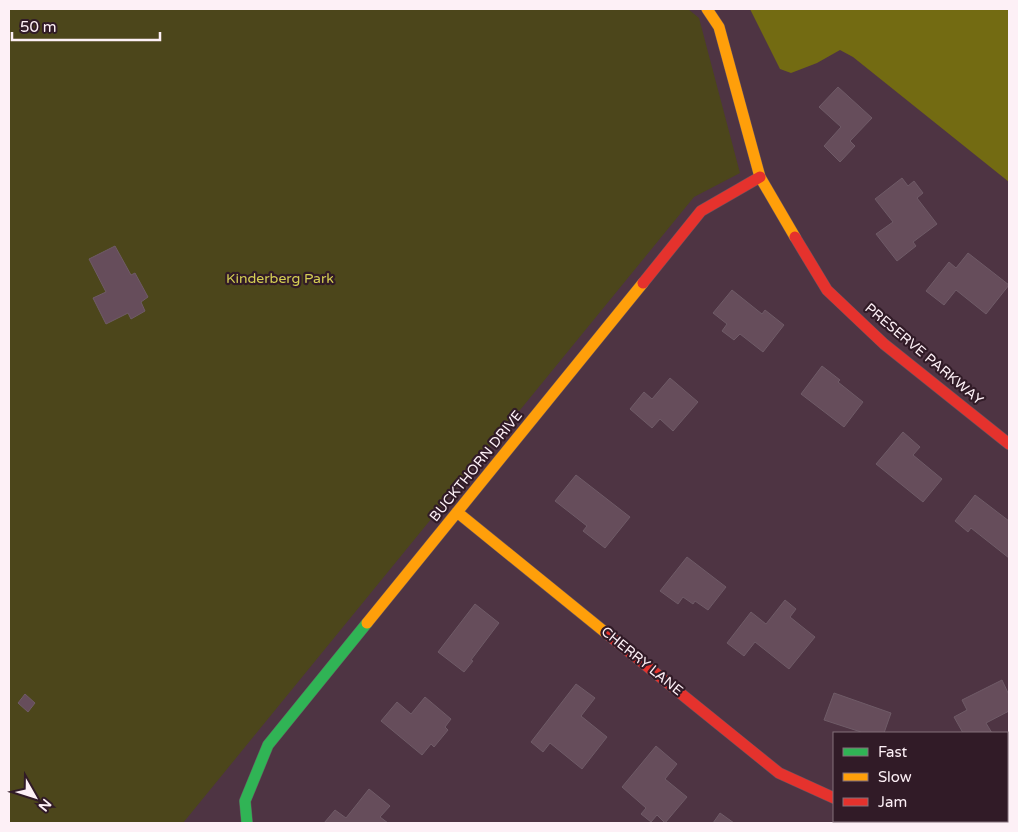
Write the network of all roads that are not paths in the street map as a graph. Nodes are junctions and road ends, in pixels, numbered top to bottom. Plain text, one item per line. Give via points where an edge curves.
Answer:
1 (707, 9) edge
2 (760, 177) junction
3 (1009, 444) edge
4 (457, 512) junction
5 (833, 798) edge
6 (247, 823) edge

1 - 2 street, PRESERVE PARKWAY via 719,27
2 - 3 street, PRESERVE PARKWAY via 828,290 884,344
2 - 4 street, BUCKTHORN DRIVE via 701,211
4 - 5 street, CHERRY LANE via 780,773
4 - 6 street, BUCKTHORN DRIVE via 268,745 245,801

